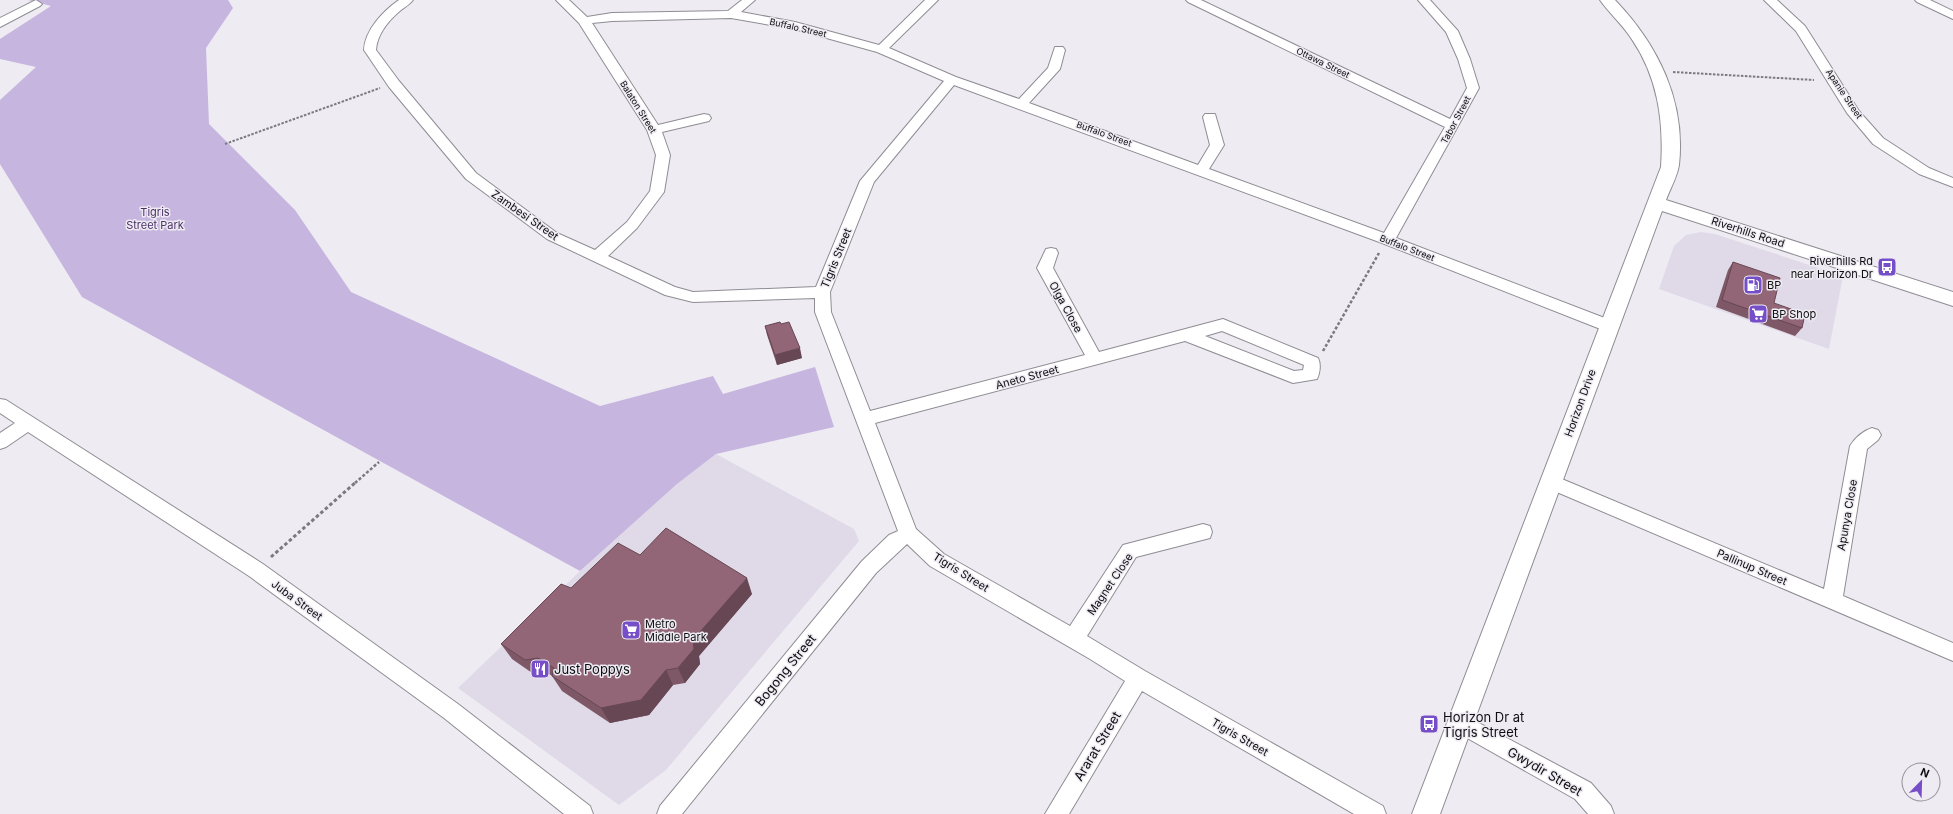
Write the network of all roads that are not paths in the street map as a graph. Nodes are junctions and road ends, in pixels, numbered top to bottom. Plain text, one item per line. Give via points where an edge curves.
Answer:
1 (407, 0) edge
2 (562, 0) edge
3 (750, 0) edge
4 (932, 0) edge
5 (1192, 0) edge
6 (1424, 0) edge
7 (1607, 0) edge
8 (1770, 0) edge
9 (1921, 0) edge
10 (36, 4) dead end
11 (732, 14) junction
12 (1953, 15) edge
13 (584, 21) junction
14 (0, 23) edge
15 (881, 49) junction
16 (1059, 50) dead end
17 (952, 80) junction
18 (1021, 104) junction
19 (1210, 117) dead end
20 (704, 118) dead end
21 (1453, 126) junction
22 (654, 130) junction
23 (1200, 170) junction
24 (1953, 183) edge
25 (1657, 203) junction
26 (1387, 240) junction
27 (1051, 254) dead end
28 (597, 257) junction
29 (822, 292) junction
30 (1953, 299) edge
31 (1609, 326) junction
32 (1187, 335) junction
33 (1095, 359) junction
34 (0, 405) edge
35 (866, 419) junction
36 (27, 424) junction
37 (1872, 435) dead end
38 (0, 442) edge
39 (1551, 482) junction
40 (1203, 532) dead end
41 (909, 534) junction
42 (1832, 601) junction
43 (1074, 638) junction
44 (1953, 652) edge
45 (1138, 678) junction
46 (1460, 723) junction
47 (582, 814) edge
48 (668, 814) edge
49 (1056, 814) edge
50 (1375, 814) edge
51 (1426, 814) edge
52 (1603, 814) edge

1 - 28 street, Zambesi Street via 385,20 370,45 370,50 394,84 471,176 552,236
2 - 13 street, Balaton Street
3 - 11 street
4 - 15 street
5 - 21 street, Ottawa Street
6 - 21 street, Tabor Street via 1452,31 1473,88
7 - 25 street, Horizon Drive via 1632,28 1649,53 1663,84 1670,112 1670,167
8 - 24 street, Apanie Street via 1801,29 1854,113 1878,140 1924,171
9 - 12 street
10 - 14 street
11 - 13 street, Buffalo Street via 612,17
11 - 15 street, Buffalo Street via 794,26
13 - 22 street, Balaton Street
15 - 17 street, Buffalo Street
16 - 18 street via 1054,69
17 - 18 street, Buffalo Street
17 - 29 street, Tigris Street via 867,181
18 - 23 street, Buffalo Street
19 - 23 street via 1217,145
20 - 22 street
21 - 26 street, Tabor Street
22 - 28 street, Balaton Street via 663,155 657,192 632,225
23 - 26 street, Buffalo Street
25 - 30 street, Riverhills Road
25 - 31 street, Horizon Drive
26 - 31 street, Buffalo Street
27 - 33 street, Olga Close via 1045,268
28 - 29 street, Zambesi Street via 670,291 693,296
29 - 35 street, Tigris Street via 823,312
31 - 39 street, Horizon Drive
32 - 32 street, Aneto Street via 1293,377 1311,375 1312,362 1223,325
32 - 33 street, Aneto Street
33 - 35 street, Aneto Street
34 - 36 street, Juba Street
35 - 41 street, Tigris Street
36 - 38 street
36 - 47 street, Juba Street via 256,570 450,711
37 - 42 street, Apunya Close via 1859,446
39 - 42 street, Pallinup Street
39 - 46 street, Horizon Drive
40 - 43 street, Magnet Close via 1130,551
41 - 43 street, Tigris Street via 937,560
41 - 48 street, Bogong Street via 896,541 869,566
42 - 44 street, Pallinup Street
43 - 45 street, Tigris Street
45 - 49 street, Ararat Street
45 - 50 street, Tigris Street
46 - 51 street, Horizon Drive
46 - 52 street, Gwydir Street via 1583,791

